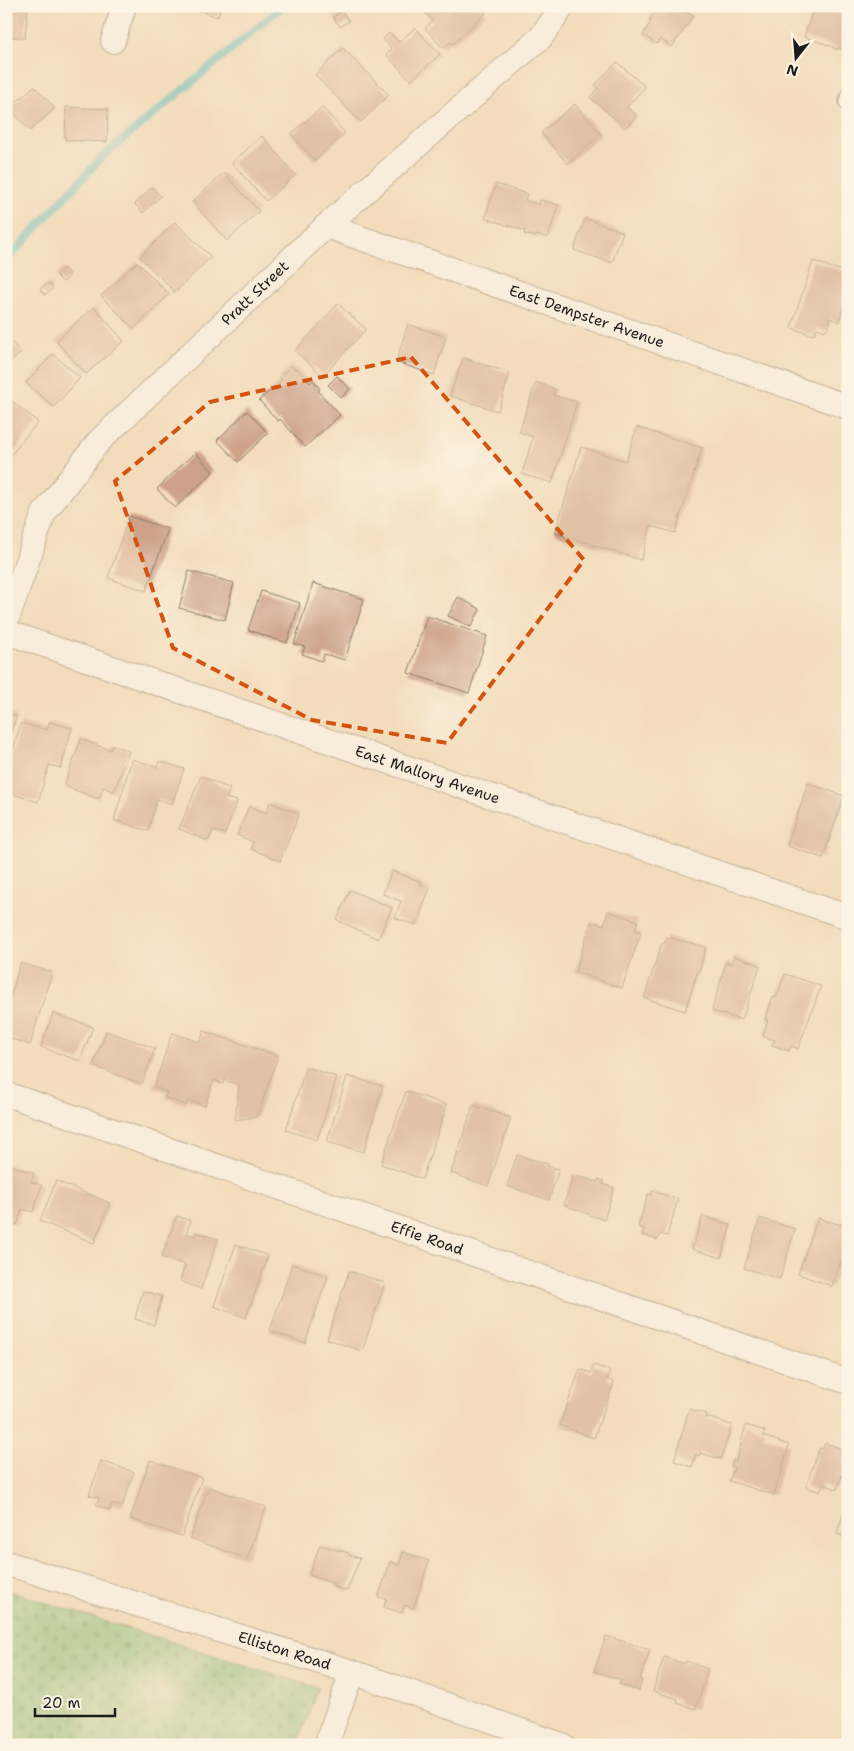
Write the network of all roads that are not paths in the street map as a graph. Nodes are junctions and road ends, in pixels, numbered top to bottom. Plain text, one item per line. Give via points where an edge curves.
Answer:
1 (124, 6) edge
2 (563, 6) edge
3 (112, 41) dead end
4 (326, 226) junction
5 (848, 408) edge
6 (6, 622) edge
7 (6, 632) edge
8 (848, 917) edge
9 (6, 1094) edge
10 (848, 1382) edge
11 (6, 1563) edge
12 (352, 1672) junction
13 (326, 1745) edge
14 (562, 1745) edge

1 - 3 street
2 - 4 street, Pratt Street via 541,36
4 - 5 street, East Dempster Avenue
4 - 6 street, Pratt Street via 99,441 44,513
7 - 8 street, East Mallory Avenue
9 - 10 street, Effie Road
11 - 12 street, Elliston Road
12 - 13 street
12 - 14 street, Elliston Road

